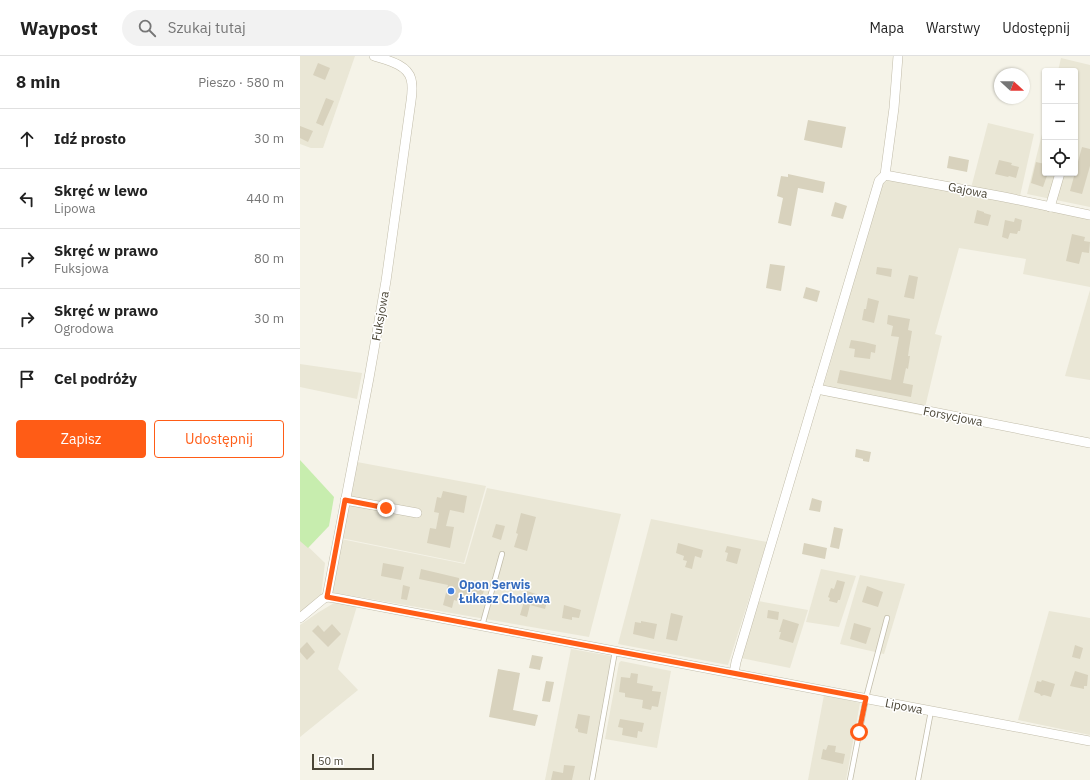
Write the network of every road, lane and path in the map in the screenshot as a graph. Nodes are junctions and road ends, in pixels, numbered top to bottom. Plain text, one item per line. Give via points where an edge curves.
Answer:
1 (374, 56) edge
2 (898, 56) edge
3 (886, 175) junction
4 (1059, 176) edge
5 (1050, 207) junction
6 (1090, 215) edge
7 (817, 389) junction
8 (1090, 443) edge
9 (345, 500) junction
10 (417, 513) dead end
11 (502, 554) dead end
12 (327, 597) junction
13 (300, 618) edge
14 (887, 618) dead end
15 (482, 626) junction
16 (615, 651) junction
17 (734, 673) junction
18 (866, 698) junction
19 (931, 711) junction
20 (1090, 741) edge
21 (592, 780) edge
22 (850, 780) edge
23 (918, 780) edge

1 - 9 street, Fuksjowa via 396,63 411,77 411,101 386,281
2 - 3 street
3 - 5 street, Gajowa
3 - 7 street via 879,181
4 - 5 street
5 - 6 street, Gajowa
7 - 8 street, Forsycjowa
7 - 17 street
9 - 10 street
9 - 12 street, Fuksjowa
11 - 15 lane
12 - 13 street
12 - 15 street, Lipowa
14 - 18 lane
15 - 16 street, Lipowa
16 - 17 street, Lipowa
16 - 21 lane
17 - 18 street, Lipowa
18 - 19 street, Lipowa
18 - 22 lane
19 - 20 street, Lipowa
19 - 23 lane

